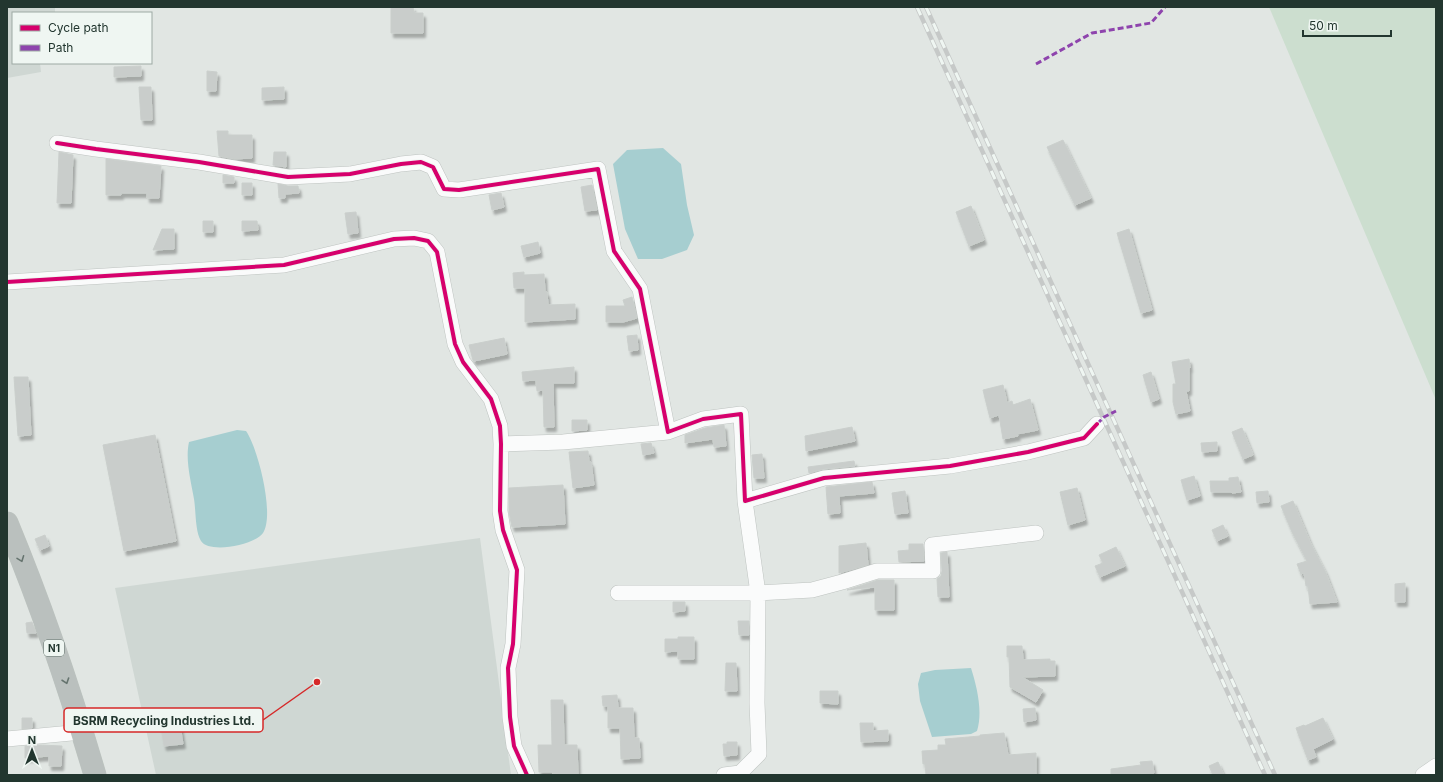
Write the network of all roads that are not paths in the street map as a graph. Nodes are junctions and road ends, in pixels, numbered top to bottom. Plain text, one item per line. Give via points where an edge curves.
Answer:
1 (57, 143) dead end
2 (7, 282) edge
3 (1097, 424) dead end
4 (668, 432) junction
5 (501, 444) junction
6 (745, 501) junction
7 (7, 523) edge
8 (1036, 533) dead end
9 (618, 593) dead end
10 (758, 593) junction
11 (82, 732) junction
12 (7, 739) edge
13 (1436, 766) edge
14 (95, 775) edge
15 (527, 775) edge
16 (724, 775) edge
17 (1423, 775) edge

1 - 4 street via 288,177 350,174 421,162 433,167 444,189 459,190 598,169 614,251 640,289
2 - 5 street via 284,265 394,240 414,238 428,241 437,252 455,344 463,362 491,399 500,426
3 - 6 street via 1084,438 1028,452 950,466 824,478
4 - 5 street via 563,442
4 - 6 street via 703,420 741,414
5 - 15 street via 500,511 503,530 517,570 513,644 508,668 510,717 514,746
6 - 10 street
7 -> 11 highway, N1 via 42,614
8 - 10 street via 932,545 933,571 877,571 812,590
9 - 10 street
10 - 16 street via 759,754 740,773
11 - 12 street
11 - 14 highway, N1
13 - 17 street

